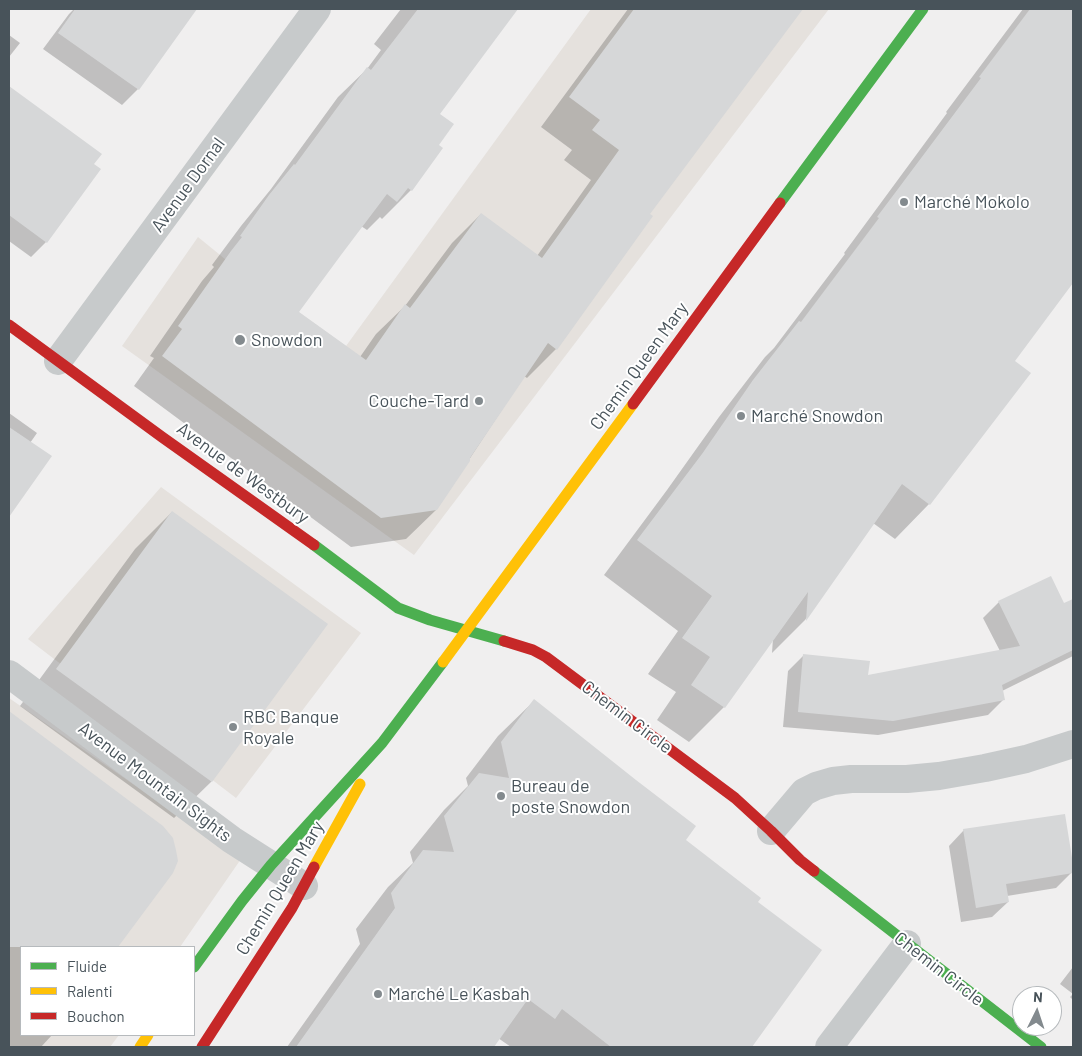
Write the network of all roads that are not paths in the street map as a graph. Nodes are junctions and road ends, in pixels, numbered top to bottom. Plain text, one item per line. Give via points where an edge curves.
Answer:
1 (317, 9) edge
2 (923, 9) edge
3 (9, 325) edge
4 (58, 361) junction
5 (467, 630) junction
6 (9, 674) edge
7 (382, 743) junction
8 (1073, 744) edge
9 (771, 830) junction
10 (271, 865) junction
11 (304, 886) junction
12 (907, 944) junction
13 (195, 966) edge
14 (147, 1036) edge
15 (140, 1047) edge
16 (202, 1047) edge
17 (829, 1047) edge
18 (1041, 1047) edge

1 - 4 street, Avenue Dornal
2 - 5 street, Chemin Queen Mary
3 - 4 street, Avenue de Westbury
4 - 5 street, Avenue de Westbury via 398,608
5 - 7 street, Chemin Queen Mary
5 - 9 street, Chemin Circle via 546,657 735,798
6 - 10 street, Avenue Mountain Sights via 232,840
7 - 10 street, Chemin Queen Mary
7 - 11 street, Chemin Queen Mary
8 - 9 street via 978,770 907,779 833,781 804,792
9 - 12 street, Chemin Circle via 800,860
10 - 11 street, Avenue Mountain Sights
10 - 13 street, Chemin Queen Mary
11 - 16 street, Chemin Queen Mary
12 - 17 street
12 - 18 street, Chemin Circle
14 - 15 street

